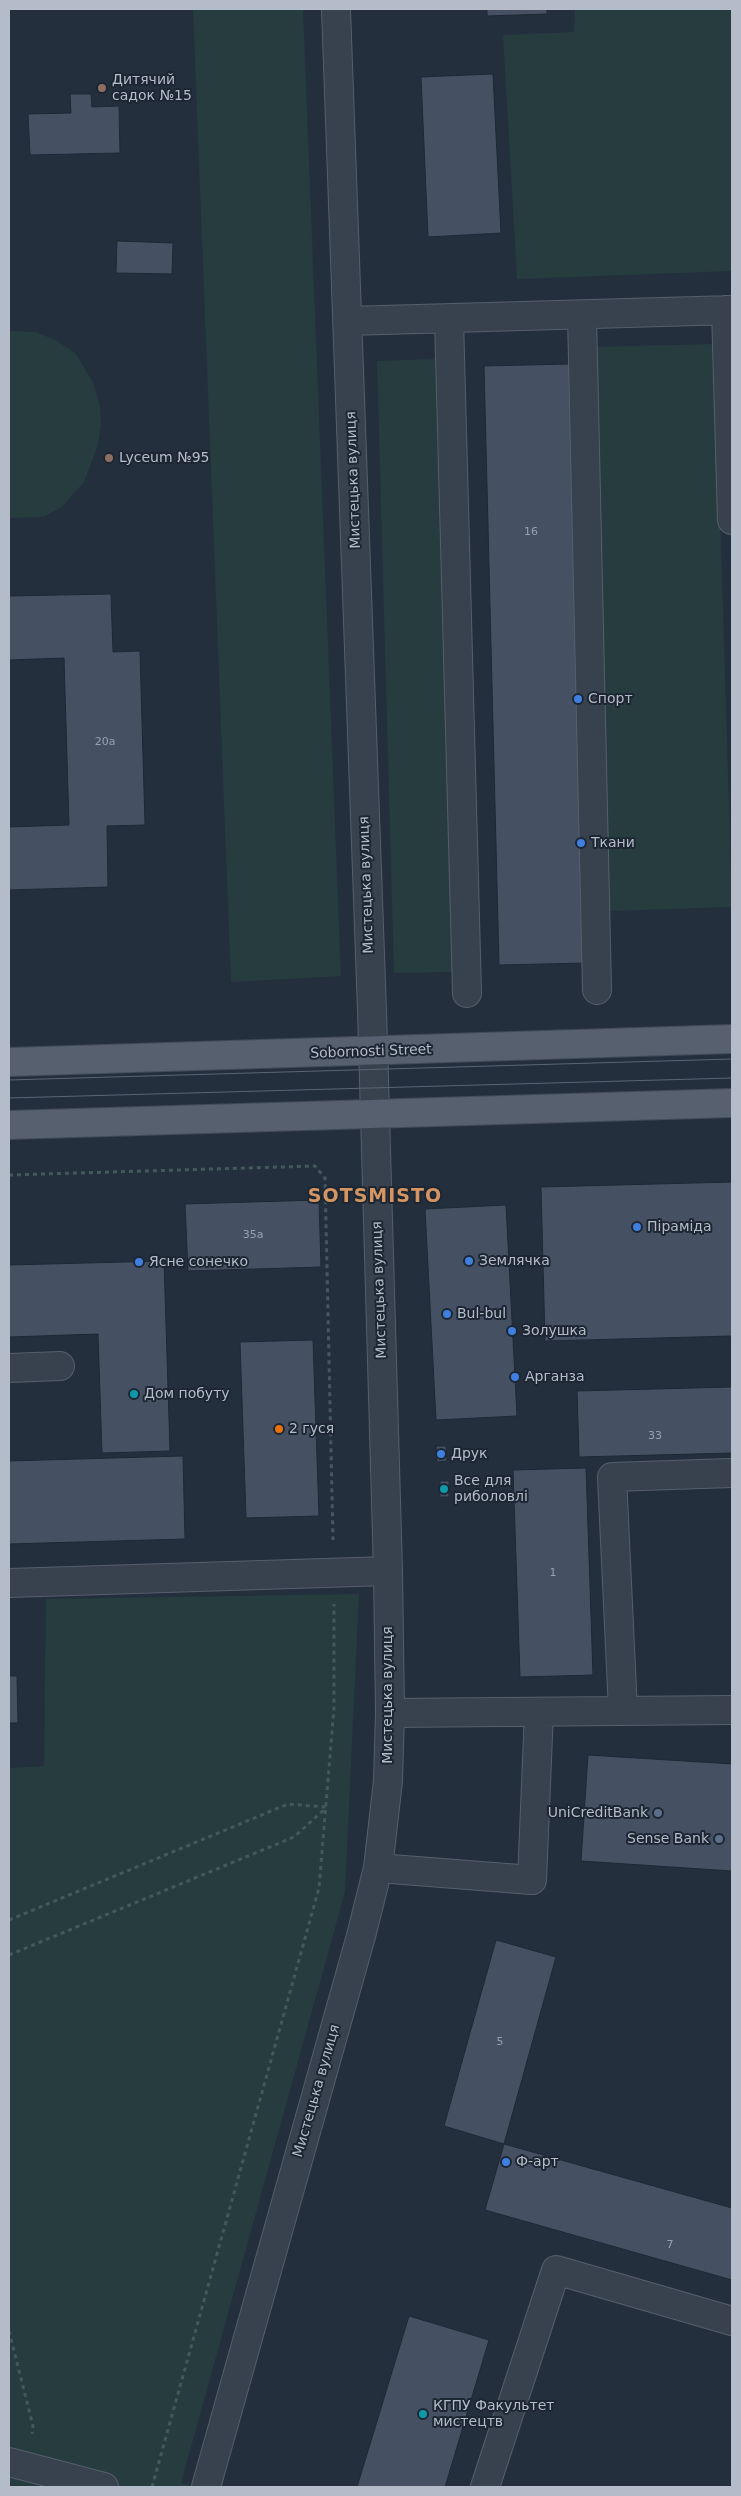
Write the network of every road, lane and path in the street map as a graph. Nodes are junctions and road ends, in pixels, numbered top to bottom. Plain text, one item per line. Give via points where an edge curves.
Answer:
1 (336, 9) edge
2 (729, 310) edge
3 (582, 315) junction
4 (449, 319) junction
5 (348, 321) junction
6 (732, 520) edge
7 (597, 990) dead end
8 (467, 993) dead end
9 (732, 1039) edge
10 (373, 1052) junction
11 (9, 1062) edge
12 (732, 1102) edge
13 (375, 1114) junction
14 (9, 1125) edge
15 (9, 1175) edge
16 (60, 1366) dead end
17 (9, 1368) edge
18 (732, 1473) edge
19 (388, 1571) junction
20 (334, 1572) junction
21 (9, 1583) edge
22 (732, 1710) edge
23 (623, 1711) junction
24 (539, 1712) junction
25 (390, 1713) junction
26 (327, 1807) junction
27 (378, 1868) junction
28 (9, 1920) edge
29 (9, 1955) edge
30 (732, 2321) edge
31 (9, 2331) edge
32 (10, 2340) edge
33 (16, 2464) edge
34 (104, 2487) edge
35 (152, 2487) edge
36 (206, 2487) edge
37 (485, 2487) edge

1 - 5 street, Мистецька вулиця
2 - 3 street
2 - 6 street
3 - 4 street
3 - 7 street
4 - 5 street
4 - 8 street
5 - 10 street, Мистецька вулиця
9 - 10 main road, Sobornosti Street
10 - 11 main road, Sobornosti Street
10 - 13 street, Мистецька вулиця
12 - 13 main road
13 - 14 main road
13 - 19 street, Мистецька вулиця
15 - 20 path via 315,1166 325,1178
16 - 17 street
18 - 23 street via 612,1477
19 - 20 street
19 - 25 street, Мистецька вулиця
20 - 21 street
20 - 26 path via 334,1708
22 - 23 street
23 - 24 street
24 - 25 street
24 - 27 street via 532,1880
25 - 27 street, Мистецька вулиця via 388,1781
26 - 28 path via 288,1804
26 - 29 path via 294,1837
26 - 35 path via 319,1888
27 - 36 street, Мистецька вулиця
30 - 37 street via 556,2270
31 - 32 path
32 - 33 path via 33,2426
33 - 34 street

